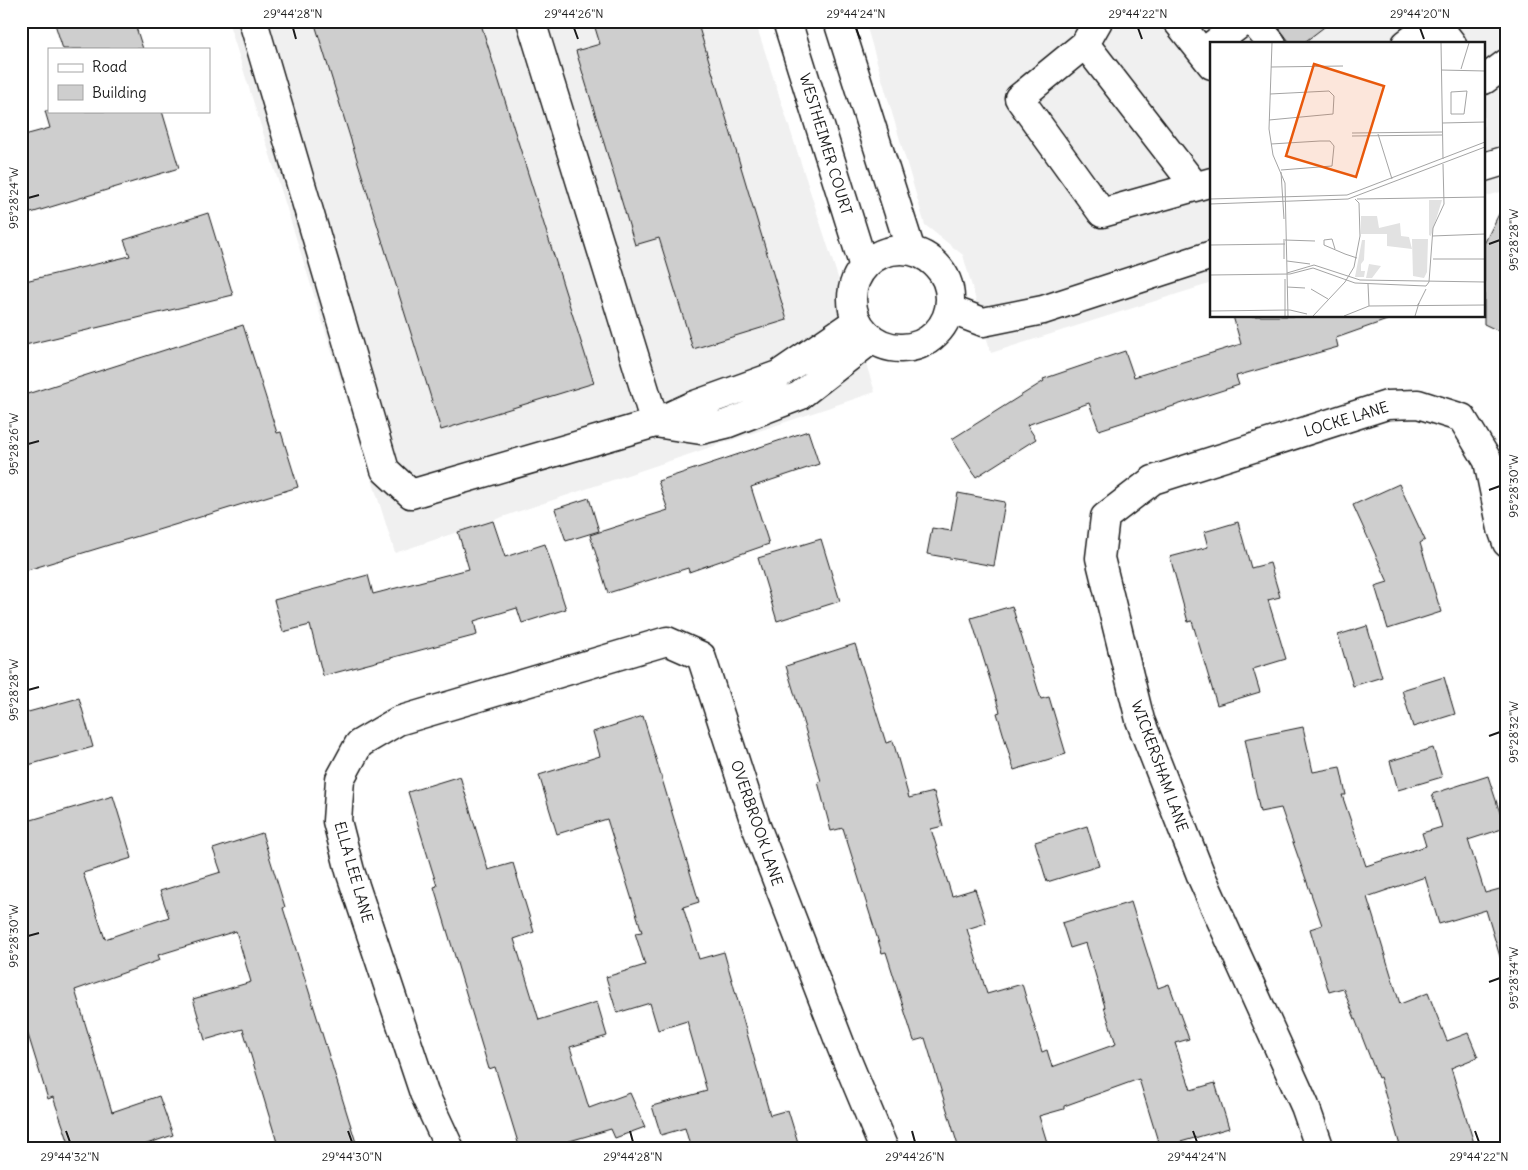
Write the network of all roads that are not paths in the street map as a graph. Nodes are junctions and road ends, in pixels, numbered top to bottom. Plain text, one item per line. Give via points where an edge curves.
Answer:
1 (253, 21) edge
2 (531, 21) edge
3 (787, 21) edge
4 (838, 21) edge
5 (1177, 21) edge
6 (1244, 21) edge
7 (1253, 21) edge
8 (1436, 22) edge
9 (1092, 33) edge
10 (1221, 42) edge
11 (1270, 42) edge
12 (1409, 42) edge
13 (1451, 42) edge
14 (1210, 52) edge
15 (1507, 63) edge
16 (1486, 79) edge
17 (1507, 160) edge
18 (1486, 166) edge
19 (1204, 184) edge
20 (912, 251) junction
21 (1210, 256) edge
22 (864, 267) junction
23 (949, 309) junction
24 (864, 330) junction
25 (654, 423) junction
26 (1274, 441) joint
27 (1507, 543) edge
28 (535, 680) joint
29 (450, 1149) edge
30 (884, 1149) edge
31 (1320, 1149) edge

1 - 25 street via 385,470 411,494
2 - 25 street
3 - 22 street, WESTHEIMER COURT
4 - 20 street
5 - 14 street
6 - 10 street
7 - 11 street
8 - 12 street
8 - 13 street
9 - 19 street
9 - 19 street via 1019,98 1102,213
15 - 16 street
17 - 18 street
20 - 22 street via 886,253
20 - 23 street via 937,266 945,279
21 - 23 street via 1043,310 983,322
22 - 24 street via 852,293 852,307
23 - 24 street via 933,337 903,349 886,347
24 - 25 street via 778,375
26 - 27 street, LOCKE LANE via 1387,405 1418,404 1462,418 1488,461
26 - 31 street, WICKERSHAM LANE via 1153,480 1105,517 1100,558 1140,720 1202,878 1305,1106
28 - 29 street, ELLA LEE LANE via 398,721 359,744 340,779 337,821 350,871 424,1093
28 - 30 street, OVERBROOK LANE via 667,641 701,656 756,826

